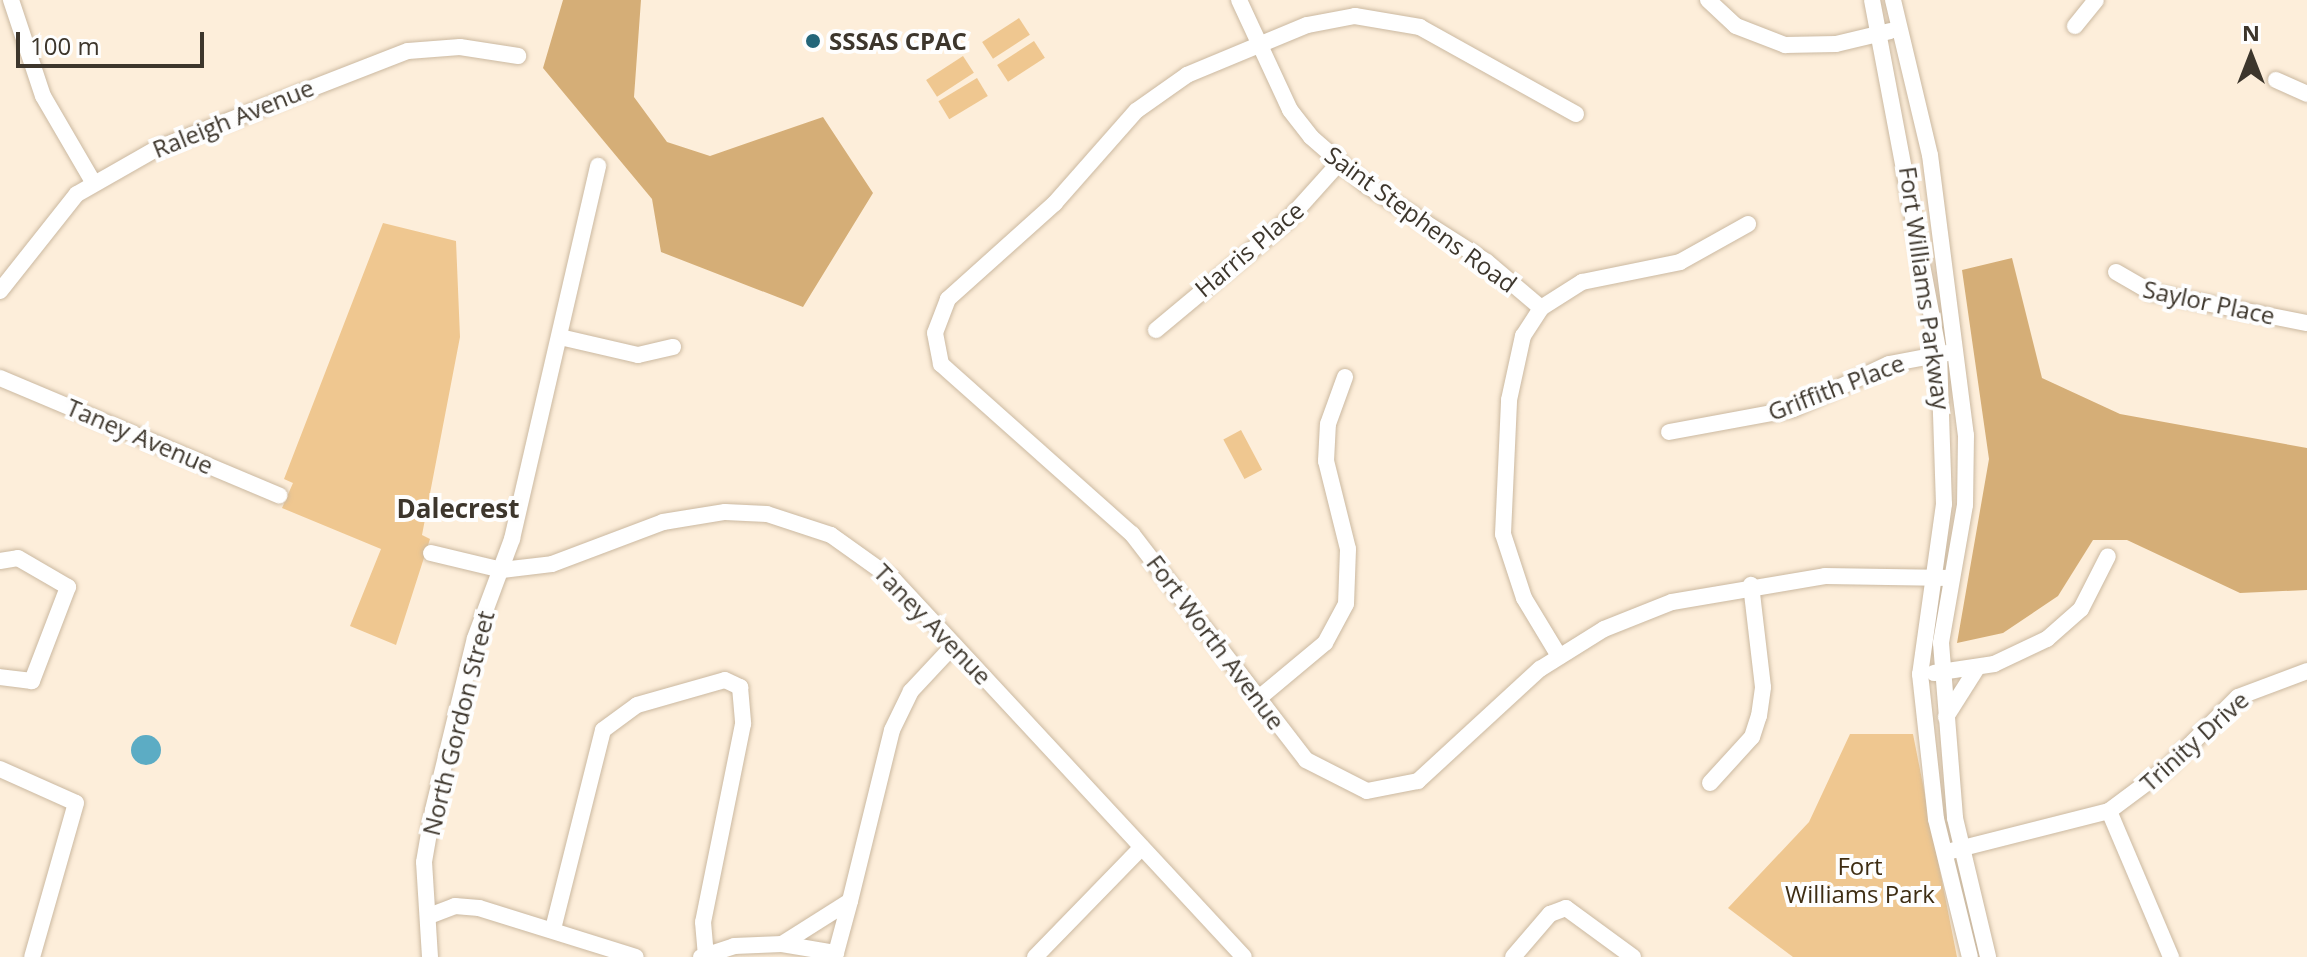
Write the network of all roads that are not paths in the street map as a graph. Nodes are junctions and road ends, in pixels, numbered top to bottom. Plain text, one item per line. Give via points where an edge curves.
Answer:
1 (11, 0) edge
2 (1239, 0) edge
3 (1708, 0) edge
4 (1872, 0) edge
5 (1893, 0) edge
6 (2096, 0) edge
7 (2075, 26) dead end
8 (1900, 29) junction
9 (1881, 34) junction
10 (1257, 45) junction
11 (518, 56) dead end
12 (2276, 80) dead end
13 (2307, 94) edge
14 (1576, 114) dead end
15 (1339, 163) junction
16 (598, 166) dead end
17 (93, 182) junction
18 (1748, 224) dead end
19 (2116, 272) dead end
20 (0, 291) edge
21 (1541, 308) junction
22 (2307, 323) edge
23 (1156, 330) dead end
24 (560, 337) junction
25 (673, 347) dead end
26 (1956, 351) junction
27 (1939, 354) junction
28 (1345, 377) dead end
29 (0, 378) edge
30 (1669, 432) dead end
31 (279, 495) dead end
32 (431, 553) dead end
33 (2108, 556) dead end
34 (0, 561) edge
35 (502, 570) junction
36 (1930, 577) junction
37 (1950, 578) junction
38 (1751, 585) junction
39 (954, 645) junction
40 (1559, 656) junction
41 (1977, 668) junction
42 (2307, 671) edge
43 (1943, 672) junction
44 (1920, 674) junction
45 (2, 684) edge
46 (1259, 698) junction
47 (1946, 719) junction
48 (0, 769) edge
49 (1710, 783) dead end
50 (2109, 811) junction
51 (1142, 847) junction
52 (1961, 848) junction
53 (1944, 853) junction
54 (850, 901) junction
55 (429, 916) junction
56 (553, 929) junction
57 (782, 944) junction
58 (703, 956) edge
59 (32, 957) edge
60 (430, 957) edge
61 (636, 957) edge
62 (1035, 957) edge
63 (1244, 957) edge
64 (1513, 957) edge
65 (1633, 957) edge
66 (1970, 957) edge
67 (1988, 957) edge
68 (2171, 957) edge

1 - 17 street via 37,83
2 - 10 street, Saint Stephens Road
3 - 9 street via 1736,26 1785,45
4 - 9 street, Fort Williams Parkway
5 - 8 street, Fort Williams Parkway
6 - 7 street
8 - 9 street
8 - 26 street, Fort Williams Parkway via 1930,155
9 - 27 street, Fort Williams Parkway
10 - 14 street, Fort Worth Avenue via 1322,21 1402,21 1458,45
10 - 15 street, Saint Stephens Road via 1299,123
10 - 46 street, Fort Worth Avenue via 1187,75 1136,111 1055,203 962,282 935,333 952,380 1132,534
11 - 17 street, Raleigh Avenue via 460,47 399,53 177,140
12 - 13 street
15 - 21 street, Saint Stephens Road via 1487,262
15 - 23 street, Harris Place via 1304,205
16 - 24 street, North Gordon Street
17 - 20 street, Raleigh Avenue via 41,231
18 - 21 street via 1690,259 1599,277
19 - 22 street, Saylor Place via 2150,292
21 - 40 street via 1516,359 1501,518 1516,582
24 - 25 street via 638,355
24 - 35 street, North Gordon Street
26 - 27 street, Griffith Place
26 - 37 street, Fort Williams Parkway via 1965,491
27 - 30 street, Griffith Place via 1889,364 1793,409
27 - 36 street, Fort Williams Parkway via 1944,504
28 - 46 street via 1328,424 1326,461 1348,549 1346,604 1325,643
29 - 31 street, Taney Avenue
32 - 35 street, Taney Avenue
33 - 41 street via 2070,620 2021,653
34 - 45 street via 18,558 68,587 32,681
35 - 39 street, Taney Avenue via 578,557 683,517 767,514 866,556
35 - 55 street, North Gordon Street via 475,638 433,810 424,862
36 - 37 street, Fort Worth Avenue
36 - 38 street, Fort Worth Avenue via 1854,573
36 - 44 street, Fort Williams Parkway
37 - 43 street, Fort Williams Parkway
38 - 40 street, Fort Worth Avenue via 1672,602
38 - 49 street via 1763,698 1752,737
39 - 51 street, Taney Avenue
39 - 54 street via 911,691 892,730
40 - 46 street, Fort Worth Avenue via 1504,697 1433,771 1379,792 1318,770
41 - 43 street
41 - 47 street
42 - 50 street, Trinity Drive via 2238,697 2168,767
43 - 44 street
43 - 47 street, Fort Williams Parkway
44 - 53 street, Fort Williams Parkway
47 - 52 street, Fort Williams Parkway
48 - 59 street via 76,803
50 - 52 street, Trinity Drive
50 - 68 street
51 - 62 street
51 - 63 street, Taney Avenue
52 - 53 street, Trinity Drive
52 - 67 street, Fort Williams Parkway
53 - 66 street, Fort Williams Parkway
54 - 57 street via 820,925
54 - 57 street via 836,953
55 - 56 street via 465,906
55 - 60 street, North Gordon Street
56 - 58 street via 603,730 637,705 700,683 734,682 744,699 743,732 703,922
56 - 61 street
57 - 58 street
64 - 65 street via 1550,914 1566,908

